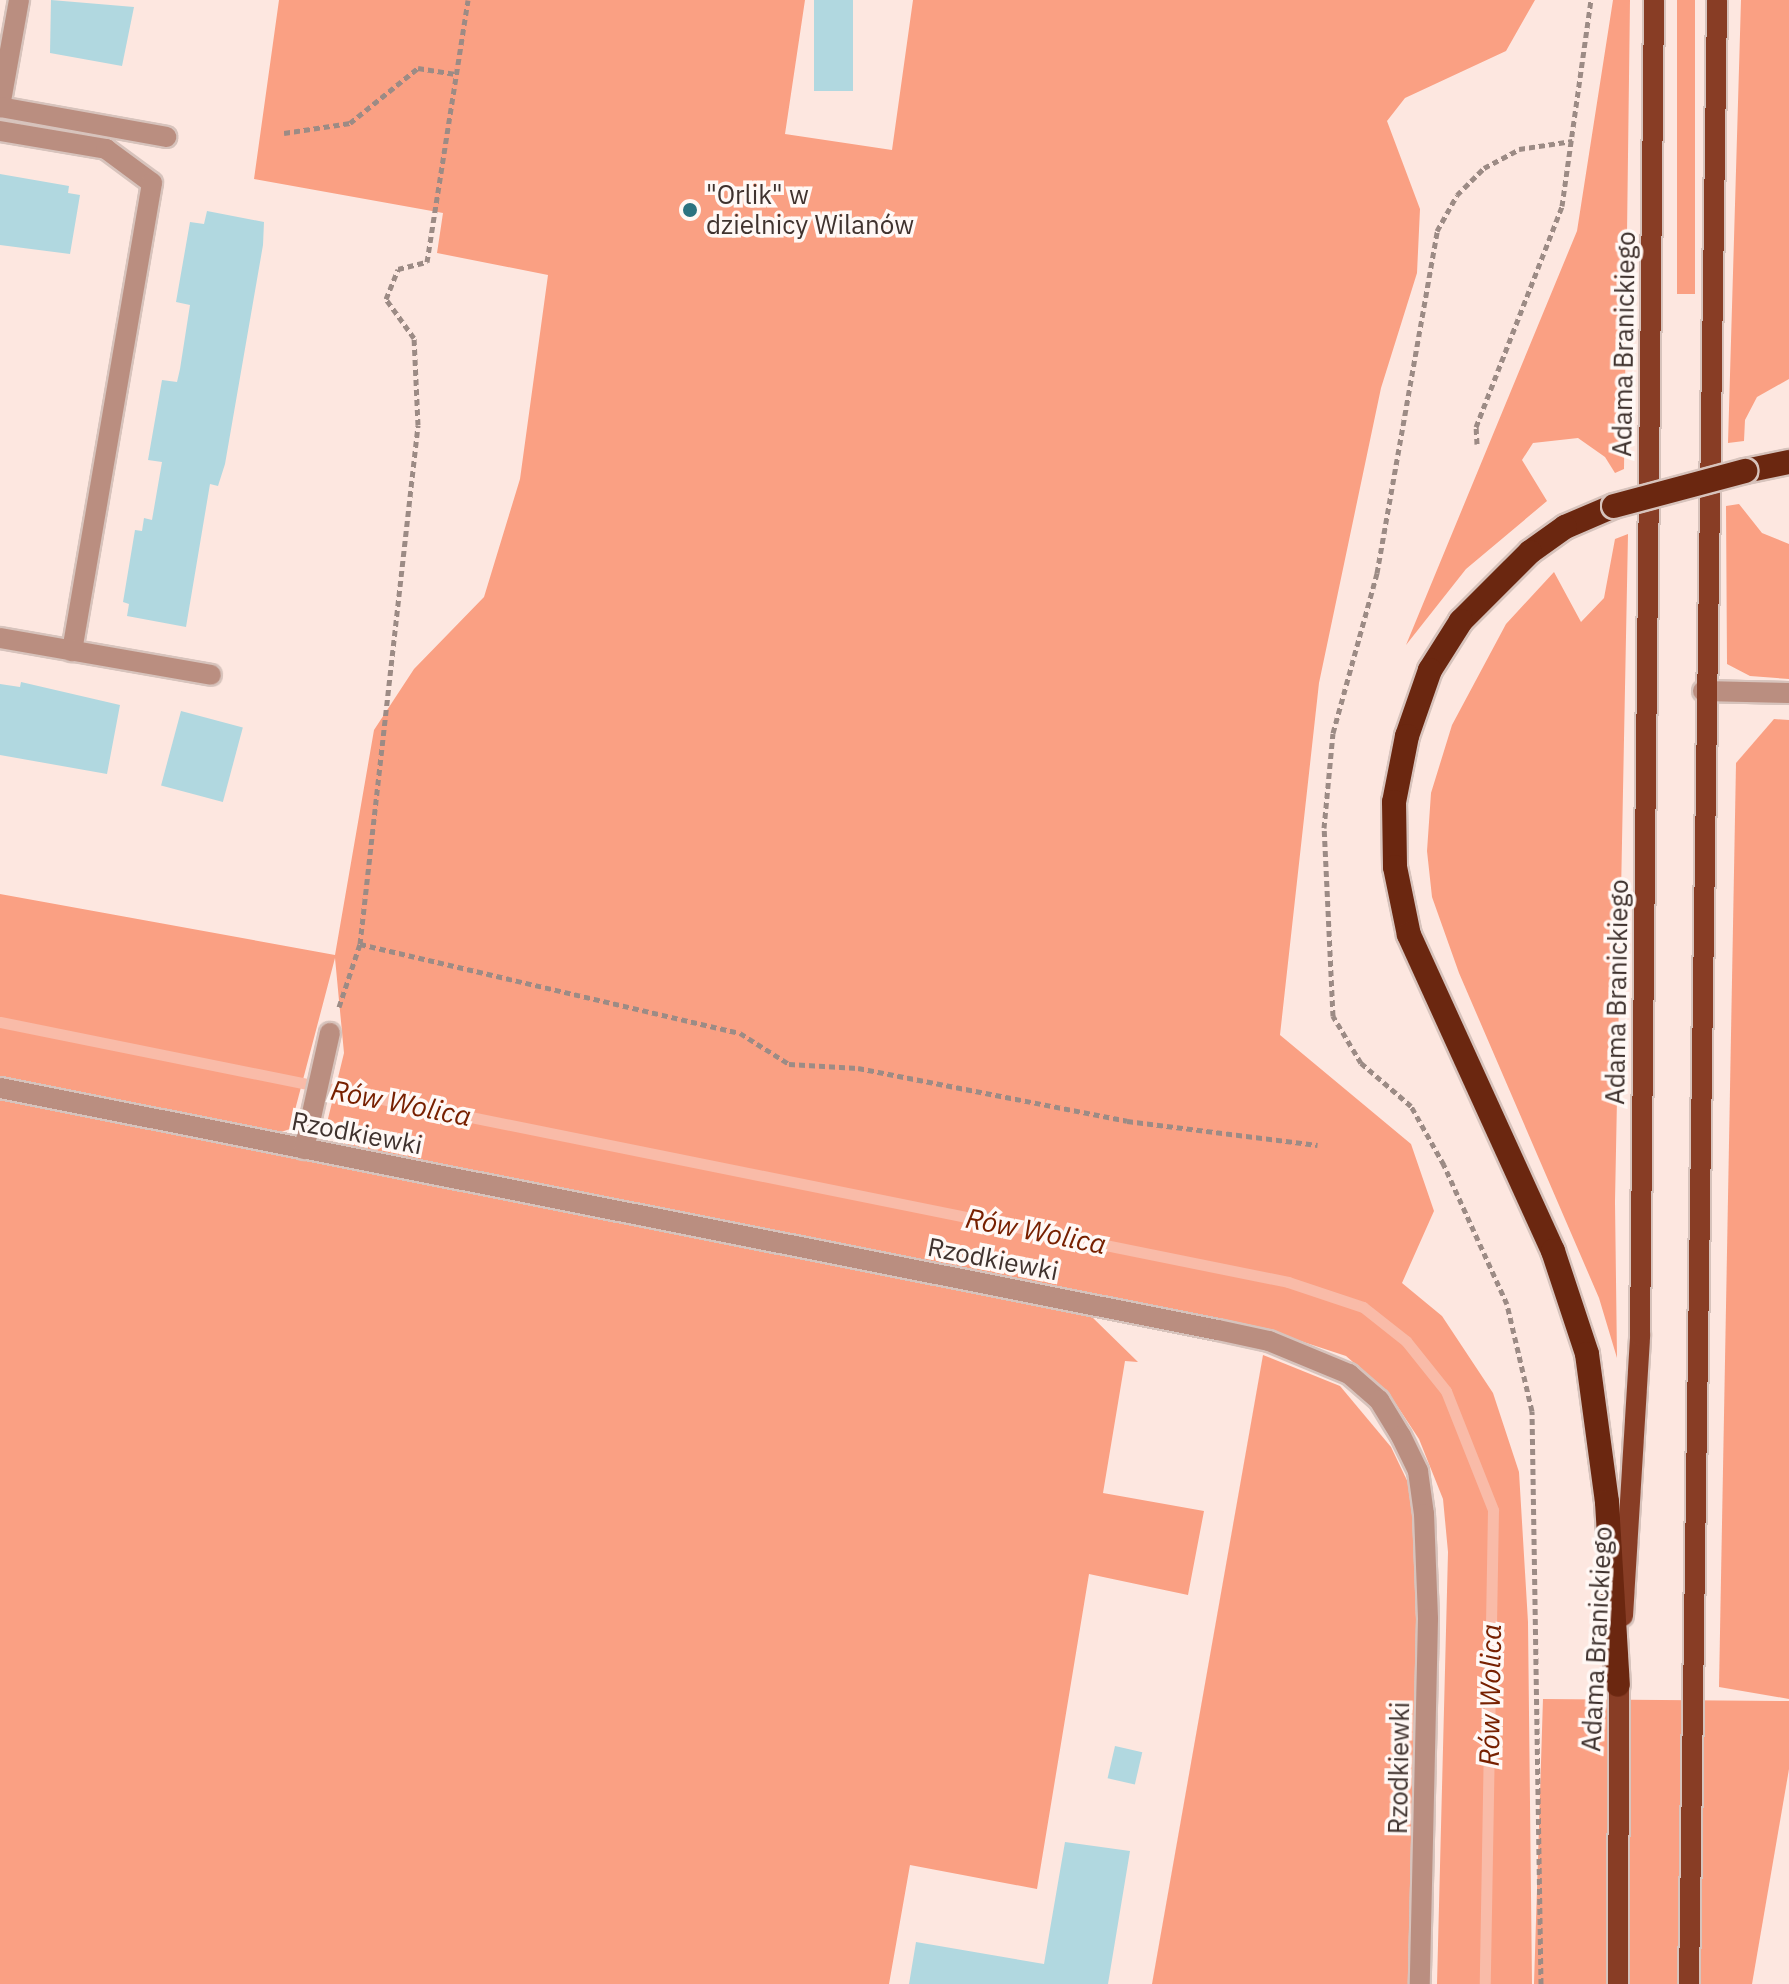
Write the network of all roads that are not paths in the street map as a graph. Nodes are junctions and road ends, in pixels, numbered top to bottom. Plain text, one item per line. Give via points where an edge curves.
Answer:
1 (19, 0) edge
2 (1654, 0) edge
3 (1717, 0) edge
4 (0, 131) edge
5 (166, 137) dead end
6 (1789, 462) edge
7 (0, 638) edge
8 (72, 651) junction
9 (211, 675) dead end
10 (1703, 691) junction
11 (1789, 693) edge
12 (330, 1033) road end
13 (0, 1088) edge
14 (304, 1149) junction
15 (1618, 1685) junction
16 (1420, 1984) edge
17 (1618, 1984) edge
18 (1689, 1984) edge

1 - 5 lane via 0,107
2 - 15 main road, Adama Branickiego via 1640,1336
3 - 10 main road
4 - 8 lane via 106,149 152,183
6 - 15 highway, bridge via 1614,506 1565,527 1530,552 1461,621 1430,670 1407,736 1394,802 1395,867 1409,935 1553,1251 1587,1354 1607,1502
7 - 8 lane
8 - 9 lane
10 - 11 lane
10 - 18 main road
12 - 14 lane
13 - 14 lane, Rzodkiewki
14 - 16 lane, Rzodkiewki via 1218,1330 1269,1341 1349,1374 1379,1400 1401,1436 1418,1471 1424,1514 1428,1619
15 - 17 main road, Adama Branickiego

